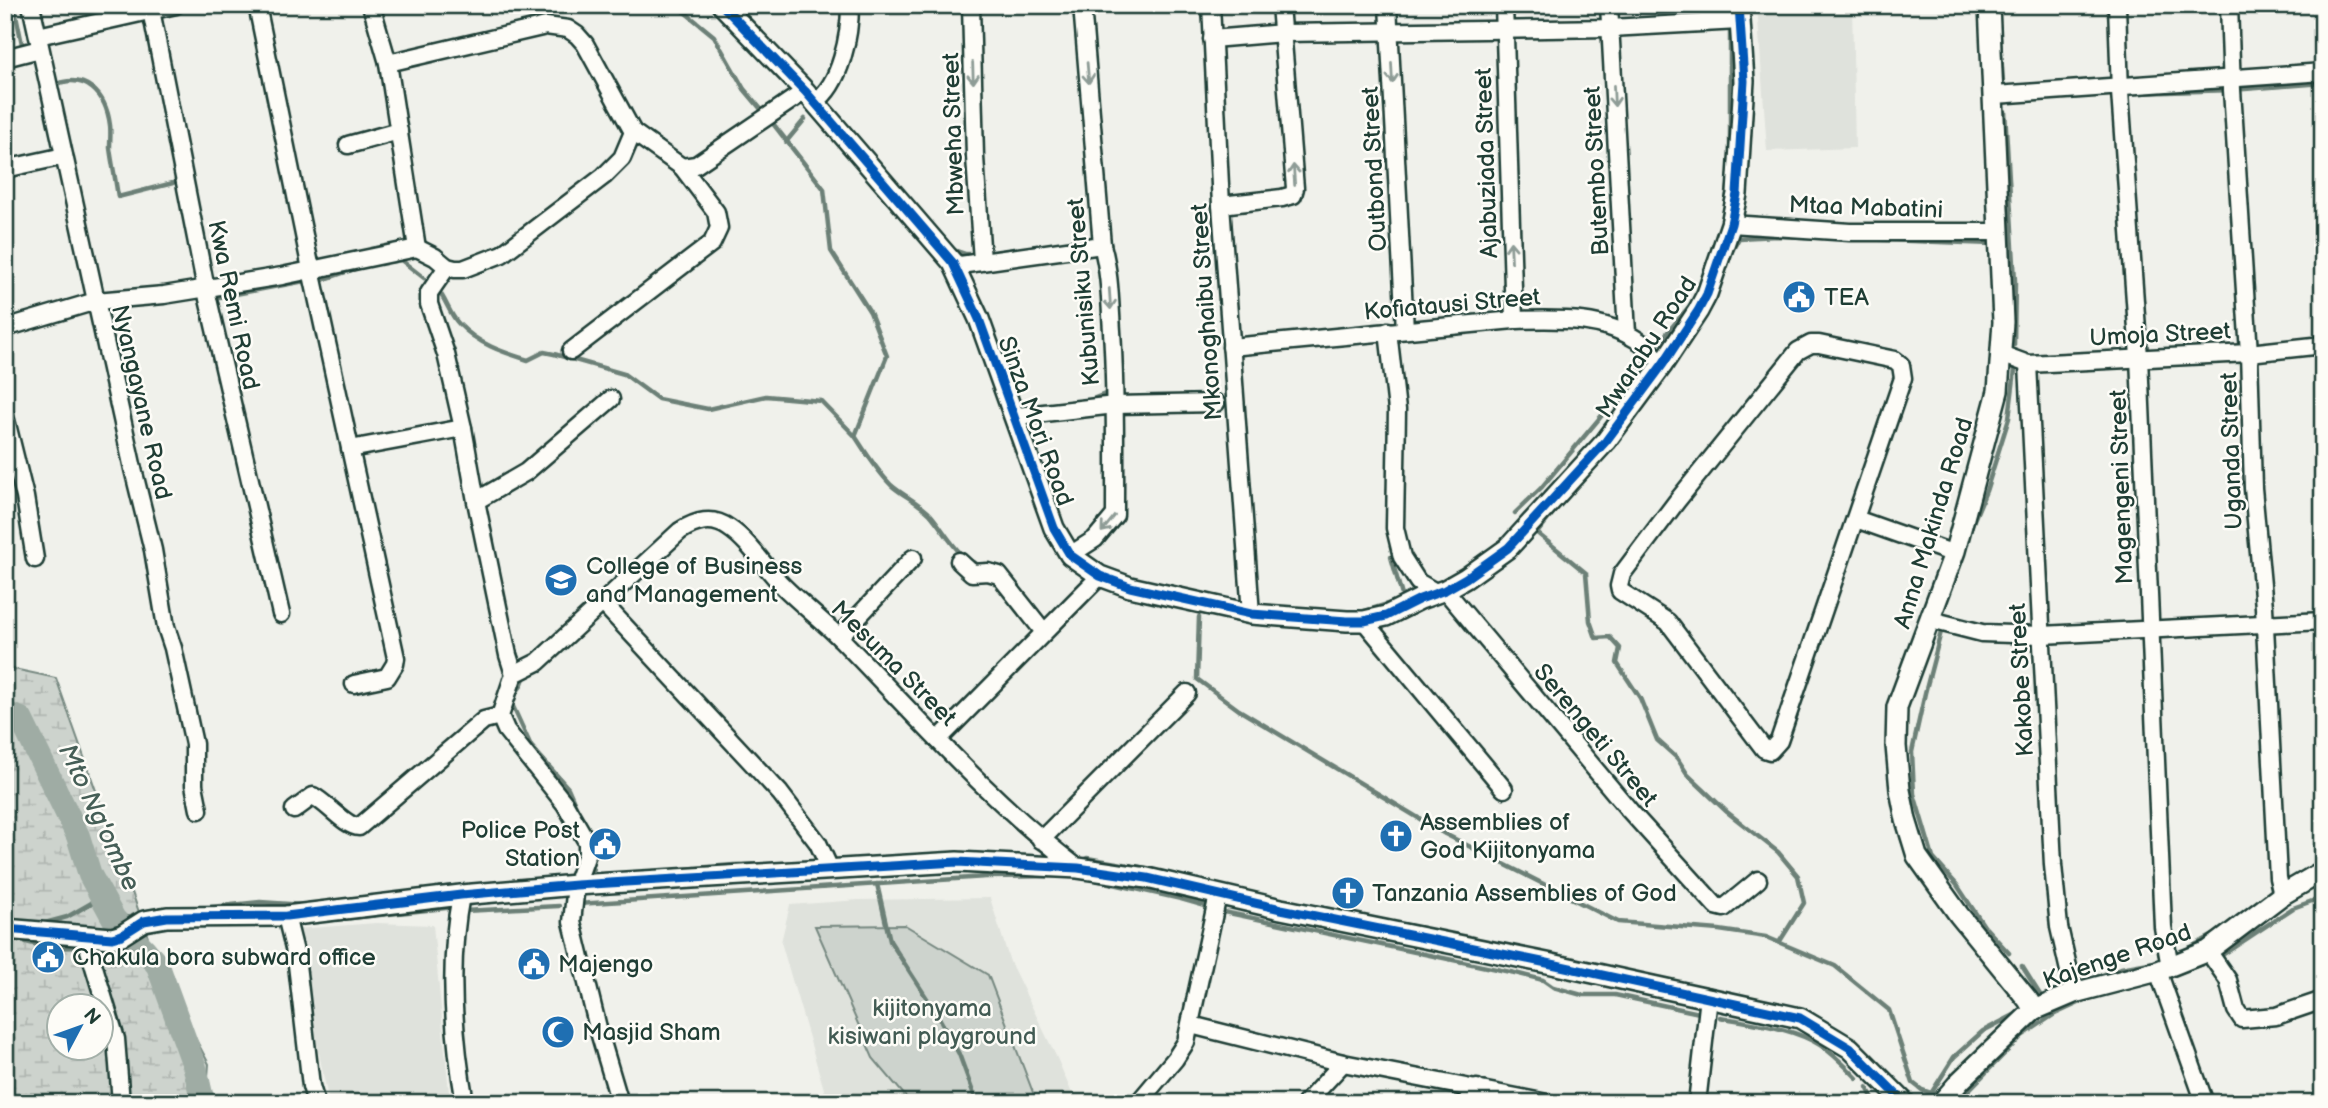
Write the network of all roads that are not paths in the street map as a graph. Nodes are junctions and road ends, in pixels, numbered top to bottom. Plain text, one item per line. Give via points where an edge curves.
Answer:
1 (31, 5) edge
2 (176, 5) edge
3 (257, 5) edge
4 (371, 5) edge
5 (722, 5) edge
6 (850, 5) edge
7 (971, 5) edge
8 (1082, 5) edge
9 (1210, 5) edge
10 (1280, 5) edge
11 (1388, 5) edge
12 (1504, 5) edge
13 (1609, 5) edge
14 (1989, 5) edge
15 (2117, 5) edge
16 (2229, 5) edge
17 (151, 8) edge
18 (1739, 13) edge
19 (1610, 28) junction
20 (1390, 30) junction
21 (1506, 30) junction
22 (1284, 33) junction
23 (1212, 39) junction
24 (39, 43) junction
25 (5, 58) edge
26 (388, 63) junction
27 (2323, 72) edge
28 (2232, 78) junction
29 (2120, 86) junction
30 (1994, 95) junction
31 (810, 97) junction
32 (399, 131) junction
33 (634, 132) junction
34 (348, 145) dead end
35 (64, 156) junction
36 (682, 167) junction
37 (5, 169) edge
38 (1221, 205) junction
39 (1731, 224) junction
40 (2000, 232) junction
41 (1102, 245) junction
42 (417, 248) junction
43 (982, 261) junction
44 (953, 263) junction
45 (447, 267) junction
46 (312, 270) junction
47 (206, 287) junction
48 (96, 301) junction
49 (1514, 320) junction
50 (5, 328) edge
51 (1396, 331) junction
52 (1628, 334) junction
53 (2323, 345) edge
54 (1231, 347) junction
55 (570, 351) dead end
56 (2249, 353) junction
57 (2001, 354) junction
58 (2139, 357) junction
59 (1663, 364) junction
60 (2028, 364) junction
61 (611, 399) dead end
62 (1216, 403) dead end
63 (1115, 405) junction
64 (5, 416) edge
65 (1014, 419) junction
66 (463, 428) junction
67 (350, 449) junction
68 (476, 501) junction
69 (1856, 519) junction
70 (1955, 551) junction
71 (1070, 555) junction
72 (913, 558) dead end
73 (35, 559) dead end
74 (959, 561) dead end
75 (1100, 576) junction
76 (1441, 591) junction
77 (603, 603) junction
78 (281, 614) dead end
79 (1251, 614) junction
80 (1931, 620) junction
81 (1364, 621) junction
82 (2323, 621) edge
83 (2263, 625) junction
84 (2151, 628) junction
85 (1044, 632) junction
86 (2042, 635) junction
87 (839, 637) junction
88 (514, 674) junction
89 (354, 684) dead end
90 (1187, 693) dead end
91 (500, 716) junction
92 (938, 740) junction
93 (1504, 789) dead end
94 (199, 810) dead end
95 (294, 810) dead end
96 (1041, 841) junction
97 (1078, 868) junction
98 (830, 869) junction
99 (2323, 871) edge
100 (1758, 880) dead end
101 (576, 886) junction
102 (461, 895) junction
103 (1219, 895) junction
104 (2282, 895) junction
105 (286, 916) junction
106 (5, 929) edge
107 (85, 937) junction
108 (2208, 951) junction
109 (2164, 969) junction
110 (2074, 993) junction
111 (1710, 997) junction
112 (2323, 1000) edge
113 (2031, 1005) junction
114 (1191, 1025) junction
115 (1343, 1063) junction
116 (1477, 1088) junction
117 (121, 1103) edge
118 (316, 1103) edge
119 (465, 1103) edge
120 (620, 1103) edge
121 (1138, 1103) edge
122 (1306, 1103) edge
123 (1465, 1103) edge
124 (1547, 1103) edge
125 (1697, 1103) edge
126 (1905, 1103) edge
127 (1941, 1103) edge
128 (2205, 1103) edge

1 - 24 street, Nyangayane Road
2 - 17 street
3 - 46 street
4 - 26 street
5 - 31 street, Sinza Mori Road
6 - 31 street via 833,84
7 -> 43 street, Mbweha Street
8 -> 41 street, Kubunisiku Street
9 - 23 street, Mkonoghaibu Street
10 - 22 street
11 - 20 street, Outbond Street
12 - 21 street, Ajabuziada Street
13 - 19 street, Butembo Street
14 - 30 street, Anna Makinda Road
15 - 29 street, Magengeni Street
16 - 28 street, Uganda Street
17 - 24 street
17 - 47 street, Kwa Remi Road
18 - 19 street
18 - 39 street, Mwarabu Road via 1744,81
19 - 21 street
19 -> 52 street, Butembo Street
20 - 21 street
20 - 22 street
20 -> 51 street, Outbond Street
49 -> 21 street, Ajabuziada Street
22 - 23 street
38 -> 22 street via 1293,195
23 - 38 street, Mkonoghaibu Street
24 - 25 street
24 - 35 street, Nyangayane Road
26 - 32 street
26 - 33 street via 546,26 568,29 585,44
27 - 28 street
28 - 29 street
28 - 56 street, Uganda Street
29 - 30 street
29 - 58 street, Magengeni Street
30 - 40 street, Anna Makinda Road
31 - 36 street via 696,165
31 - 44 street, Sinza Mori Road
32 - 34 street
32 - 42 street
33 - 36 street
33 - 45 street via 622,158 604,176 502,254 463,269
35 - 37 street
35 - 48 street, Nyangayane Road
36 - 55 street via 716,212 717,236
38 - 54 street, Mkonoghaibu Street
39 - 40 street, Mtaa Mabatini via 1850,232
39 - 59 street, Mwarabu Road via 1699,311
40 - 57 street, Anna Makinda Road
41 - 43 street
41 -> 63 street, Kubunisiku Street via 1110,297
42 - 45 street
42 - 46 street
43 - 44 street
44 - 65 street, Sinza Mori Road via 979,319
45 - 66 street via 428,299
46 - 47 street
46 - 67 street
47 - 48 street
47 - 78 street, Kwa Remi Road
48 - 50 street
48 - 94 street, Nyangayane Road via 194,744
49 - 51 street, Kofiatausi Street
49 - 52 street, Kofiatausi Street via 1586,320
51 - 54 street, Kofiatausi Street
51 - 76 street, Outbond Street via 1395,528 1402,557 1418,582
52 - 59 street, Kofiatausi Street
53 - 56 street, Umoja Street
54 - 79 street, Mkonoghaibu Street
56 - 58 street, Umoja Street
56 - 83 street, Uganda Street
57 - 60 street, Umoja Street
57 - 70 street, Anna Makinda Road via 1998,391
58 - 60 street, Umoja Street
58 - 84 street, Magengeni Street
59 - 76 street, Mwarabu Road via 1606,441 1508,548
60 - 86 street, Kakobe Street
61 - 68 street via 526,472
62 - 63 street
63 - 65 street
63 -> 71 street, Kubunisiku Street via 1115,515 1095,538
64 - 73 street
65 - 71 street, Sinza Mori Road via 1054,528
66 - 67 street
66 - 68 street
67 - 89 street via 396,658 387,677
68 - 88 street
69 - 69 street via 1779,741 1771,751 1764,749 1668,622 1620,591 1622,574 1798,351 1811,345 1895,360 1901,365 1903,383
69 - 70 street
70 - 80 street, Anna Makinda Road
71 - 75 street, Sinza Mori Road
72 - 87 street
74 - 85 street via 972,573 999,575
75 - 79 street, Sinza Mori Road
75 - 85 street
76 - 81 street, Sinza Mori Road
76 - 100 street, Serengeti Street via 1716,906 1724,908
77 - 87 street, Mesuma Street via 680,531 705,520 730,528 783,586
77 - 88 street, Mesuma Street via 538,662
77 - 98 street via 780,793 818,843
79 - 81 street, Sinza Mori Road
80 - 86 street via 1982,633
80 - 113 street, Anna Makinda Road via 1897,707 1896,746 1906,820 1917,856
81 - 93 street
82 - 83 street
83 - 84 street
83 - 104 street, Uganda Street
84 - 86 street
84 - 109 street, Magengeni Street
85 - 92 street
86 - 110 street, Kakobe Street via 2053,866 2059,927
87 - 92 street, Mesuma Street
88 - 91 street
90 - 96 street
91 - 95 street via 484,720 357,827 313,796
91 - 101 street via 587,842
92 - 96 street, Mesuma Street
96 - 97 street, Mesuma Street
97 - 98 street via 957,862
97 - 103 street
98 - 101 street
99 - 104 street, Kajenge Road
101 - 102 street
101 - 120 street via 572,922
102 - 105 street
102 - 119 street via 455,927 454,988
103 - 111 street
103 - 114 street
104 - 108 street, Kajenge Road
105 - 107 street via 167,917 112,938
105 - 118 street via 296,956
106 - 107 street
107 - 117 street via 116,1039
108 - 109 street, Kajenge Road
108 - 112 street via 2228,980 2242,1019 2276,1016
109 - 110 street, Kajenge Road
109 - 128 street, Magengeni Street
110 - 113 street, Kajenge Road
111 - 125 street
111 - 126 street via 1800,1018 1850,1048
113 - 127 street, Kajenge Road
114 - 115 street
114 - 121 street via 1175,1059
115 - 116 street
115 - 122 street
116 - 123 street
116 - 124 street

